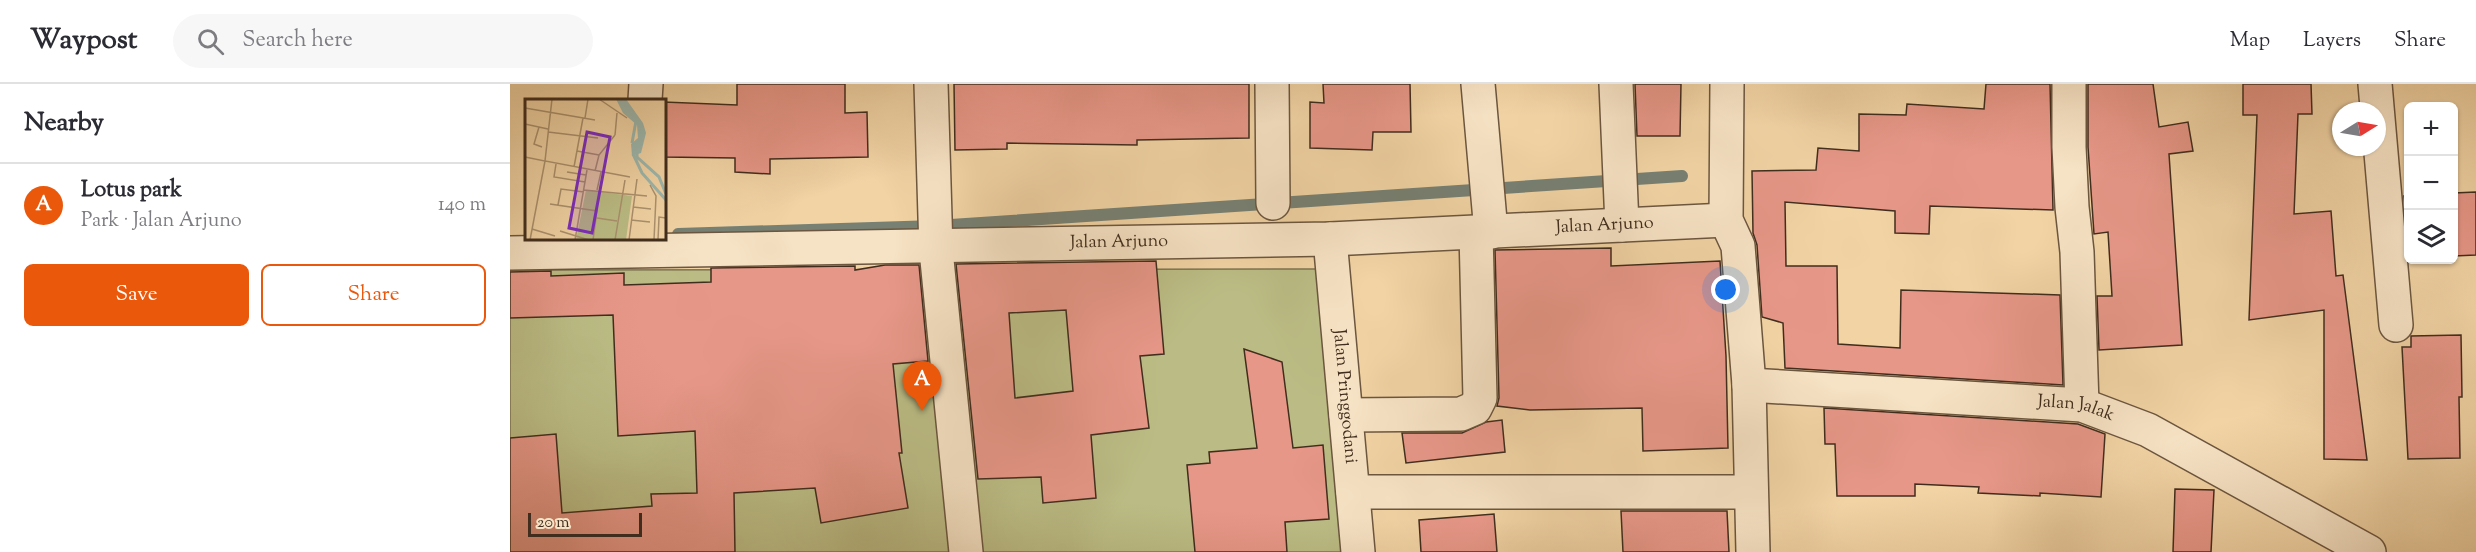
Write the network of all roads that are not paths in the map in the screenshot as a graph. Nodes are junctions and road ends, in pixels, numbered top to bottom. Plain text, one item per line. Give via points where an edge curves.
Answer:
1 (646, 84) edge
2 (931, 84) edge
3 (1272, 84) edge
4 (1478, 84) edge
5 (1616, 84) edge
6 (1727, 84) edge
7 (2069, 84) edge
8 (2375, 84) edge
9 (645, 99) edge
10 (1273, 203) dead end
11 (1726, 220) junction
12 (1622, 225) junction
13 (1483, 232) junction
14 (1330, 239) junction
15 (636, 245) edge
16 (936, 246) junction
17 (510, 253) edge
18 (2396, 325) dead end
19 (1749, 386) junction
20 (2082, 405) junction
21 (1346, 415) junction
22 (1353, 492) junction
23 (1751, 492) junction
24 (966, 552) edge
25 (1358, 552) edge
26 (1753, 552) edge
27 (2369, 552) edge

1 - 9 street
2 - 16 street
3 - 10 street
4 - 13 street
5 - 12 street
6 - 11 street
7 - 20 street
8 - 18 street
11 - 12 street, Jalan Arjuno
11 - 19 street via 1738,246
12 - 13 street, Jalan Arjuno
13 - 14 street, Jalan Arjuno
13 - 21 street via 1480,398 1475,408 1461,414
14 - 16 street, Jalan Arjuno
14 - 21 street, Jalan Pringgodani
15 - 16 street, Jalan Arjuno
15 - 17 street, Jalan Arjuno
16 - 24 street
19 - 20 street, Jalan Jalak
19 - 23 street
20 - 27 street, Jalan Jalak via 2148,430
21 - 22 street, Jalan Pringgodani
22 - 23 street
22 - 25 street, Jalan Pringgodani
23 - 26 street

